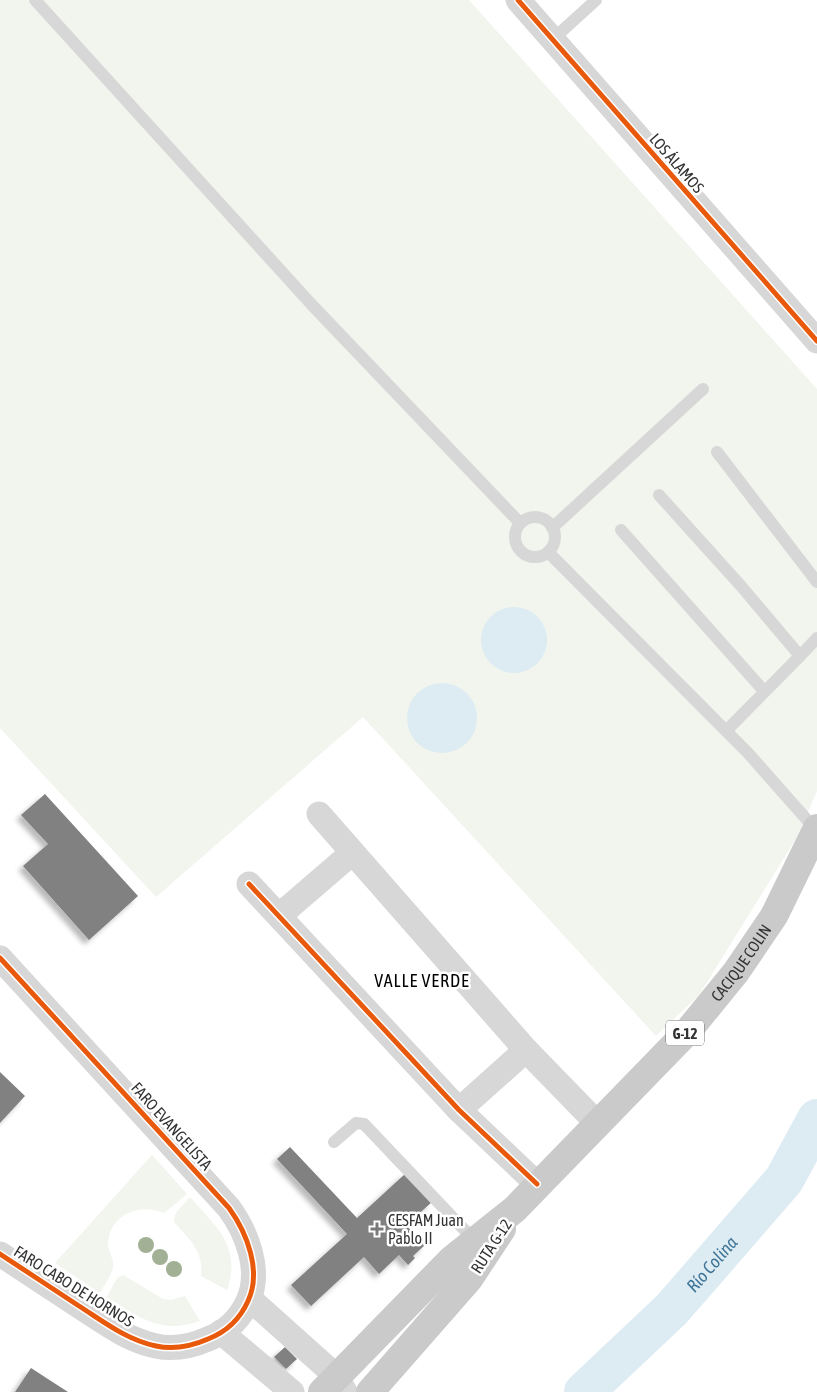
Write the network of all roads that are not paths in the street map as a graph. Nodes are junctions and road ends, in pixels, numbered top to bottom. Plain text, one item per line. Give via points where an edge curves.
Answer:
1 (35, 0) edge
2 (518, 0) edge
3 (596, 0) edge
4 (552, 40) junction
5 (817, 342) edge
6 (703, 389) dead end
7 (717, 452) dead end
8 (659, 495) dead end
9 (520, 524) junction
10 (552, 528) junction
11 (620, 530) dead end
12 (548, 552) junction
13 (817, 582) edge
14 (817, 638) edge
15 (800, 656) junction
16 (764, 692) junction
17 (726, 731) junction
18 (319, 814) dead end
19 (817, 829) edge
20 (352, 854) junction
21 (249, 884) dead end
22 (280, 915) junction
23 (0, 958) edge
24 (526, 1050) junction
25 (459, 1110) junction
26 (597, 1123) junction
27 (334, 1142) dead end
28 (537, 1184) junction
29 (515, 1209) junction
30 (475, 1241) junction
31 (0, 1254) edge
32 (250, 1299) junction
33 (221, 1332) junction
34 (334, 1387) edge
35 (292, 1392) edge
36 (370, 1392) edge

1 - 9 lane via 312,305
2 - 4 street, LOS ÁLAMOS
3 - 4 lane
4 - 5 street, LOS ÁLAMOS
6 - 10 lane
7 - 13 lane
8 - 15 lane
9 - 10 lane via 538,518 548,522
9 - 12 lane via 514,537 520,550 533,557
10 - 12 lane via 554,542
11 - 16 lane
12 - 17 lane
14 - 15 lane
15 - 16 lane
16 - 17 lane
17 - 19 lane
18 - 20 street
19 - 26 main road, CACIQUE COLIN / G-12 via 774,916 736,972 688,1031
20 - 22 street
20 - 24 street
21 - 22 street
22 - 25 street
23 - 32 street, FARO EVANGELISTA via 234,1215 246,1236 250,1252
24 - 25 street
24 - 26 street
25 - 28 street
26 - 28 main road, CACIQUE COLIN / G-12
27 - 30 lane via 356,1123 364,1124
28 - 29 main road, CACIQUE COLIN / G-12
29 - 30 main road, RUTA G-12 / G-12
29 - 36 main road, RUTA G-12 / G-12 via 469,1279
30 - 34 main road, RUTA G-12 / G-12 via 451,1260
31 - 33 street, FARO CABO DE HORNOS via 135,1340 173,1348 190,1346
32 - 33 street via 238,1318
32 - 34 street
33 - 35 street

